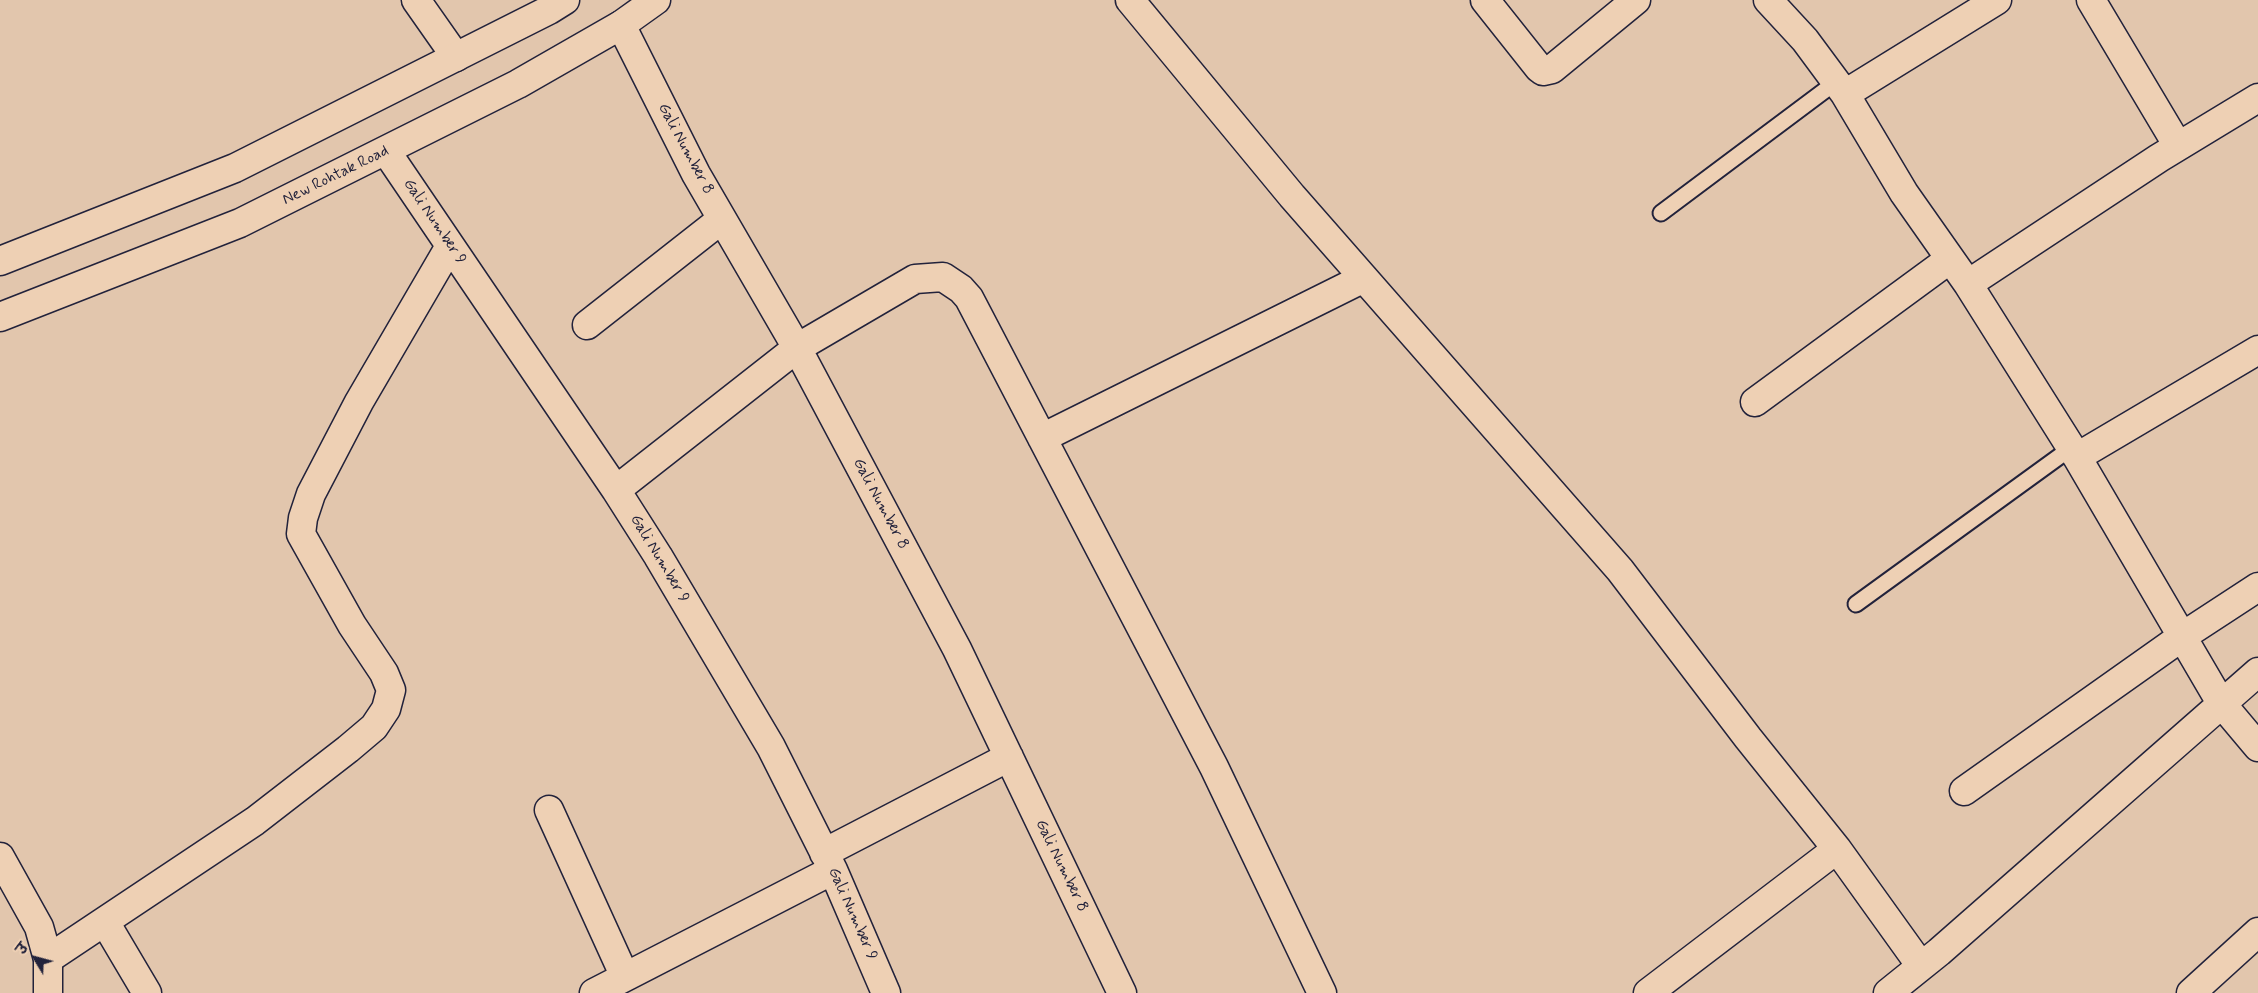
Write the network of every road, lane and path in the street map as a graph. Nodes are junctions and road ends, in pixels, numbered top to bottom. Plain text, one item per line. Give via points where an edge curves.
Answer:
1 (416, 0) edge
2 (564, 0) edge
3 (656, 0) edge
4 (1130, 0) edge
5 (1485, 0) edge
6 (1636, 0) edge
7 (1768, 0) edge
8 (1997, 0) edge
9 (2091, 0) edge
10 (621, 25) junction
11 (456, 57) junction
12 (1840, 88) junction
13 (2258, 98) edge
14 (2178, 146) junction
15 (386, 151) junction
16 (1661, 213) dead end
17 (722, 219) junction
18 (450, 246) junction
19 (1950, 259) junction
20 (0, 261) edge
21 (1364, 278) junction
22 (1968, 284) junction
23 (0, 316) edge
24 (587, 325) dead end
25 (797, 348) junction
26 (2258, 350) edge
27 (1755, 402) dead end
28 (1042, 438) junction
29 (2074, 452) junction
30 (616, 490) junction
31 (2258, 587) edge
32 (1856, 604) dead end
33 (2183, 636) junction
34 (2258, 672) edge
35 (2221, 703) junction
36 (2258, 747) edge
37 (1009, 757) junction
38 (1964, 791) dead end
39 (549, 810) dead end
40 (1837, 849) junction
41 (0, 857) edge
42 (829, 862) junction
43 (105, 922) junction
44 (2258, 932) edge
45 (48, 959) junction
46 (1921, 966) junction
47 (625, 977) junction
48 (48, 993) edge
49 (147, 993) edge
50 (594, 993) edge
51 (886, 993) edge
52 (1122, 993) edge
53 (1322, 993) edge
54 (1648, 993) edge
55 (1888, 993) edge
56 (2191, 993) edge

1 - 11 street
2 - 11 street
3 - 10 street, New Rohtak Road
4 - 21 street
5 - 6 street via 1539,68 1544,70 1552,69
7 - 12 street via 1805,40
8 - 12 street
9 - 14 street
10 - 15 street, New Rohtak Road via 518,84
10 - 17 street, Gali Number 8
11 - 20 street via 236,168
12 - 16 lane
12 - 19 street
13 - 14 street
14 - 22 street
15 - 18 street, Gali Number 9
15 - 23 street, New Rohtak Road via 240,223
17 - 24 street
17 - 25 street, Gali Number 8
18 - 30 street, Gali Number 9
18 - 43 street via 359,402 311,494 303,518 301,534 352,625 384,673 391,690 386,709 374,727 355,744 278,803
19 - 22 street
19 - 27 street
21 - 28 street
21 - 40 street via 1620,570
22 - 29 street
25 - 28 street via 915,279 943,277 969,298
25 - 30 street
25 - 37 street, Gali Number 8 via 957,649
26 - 29 street
28 - 53 street via 1214,767
29 - 32 lane
29 - 33 street
30 - 42 street, Gali Number 9 via 770,747
31 - 33 street
33 - 35 street
33 - 38 street
34 - 35 street
35 - 36 street
35 - 46 street
37 - 42 street
37 - 52 street, Gali Number 8
39 - 47 street
40 - 46 street
40 - 54 street
41 - 45 street via 39,927
42 - 47 street
42 - 51 street, Gali Number 9
43 - 45 street
43 - 49 street
44 - 56 street
45 - 48 street
46 - 55 street
47 - 50 street

